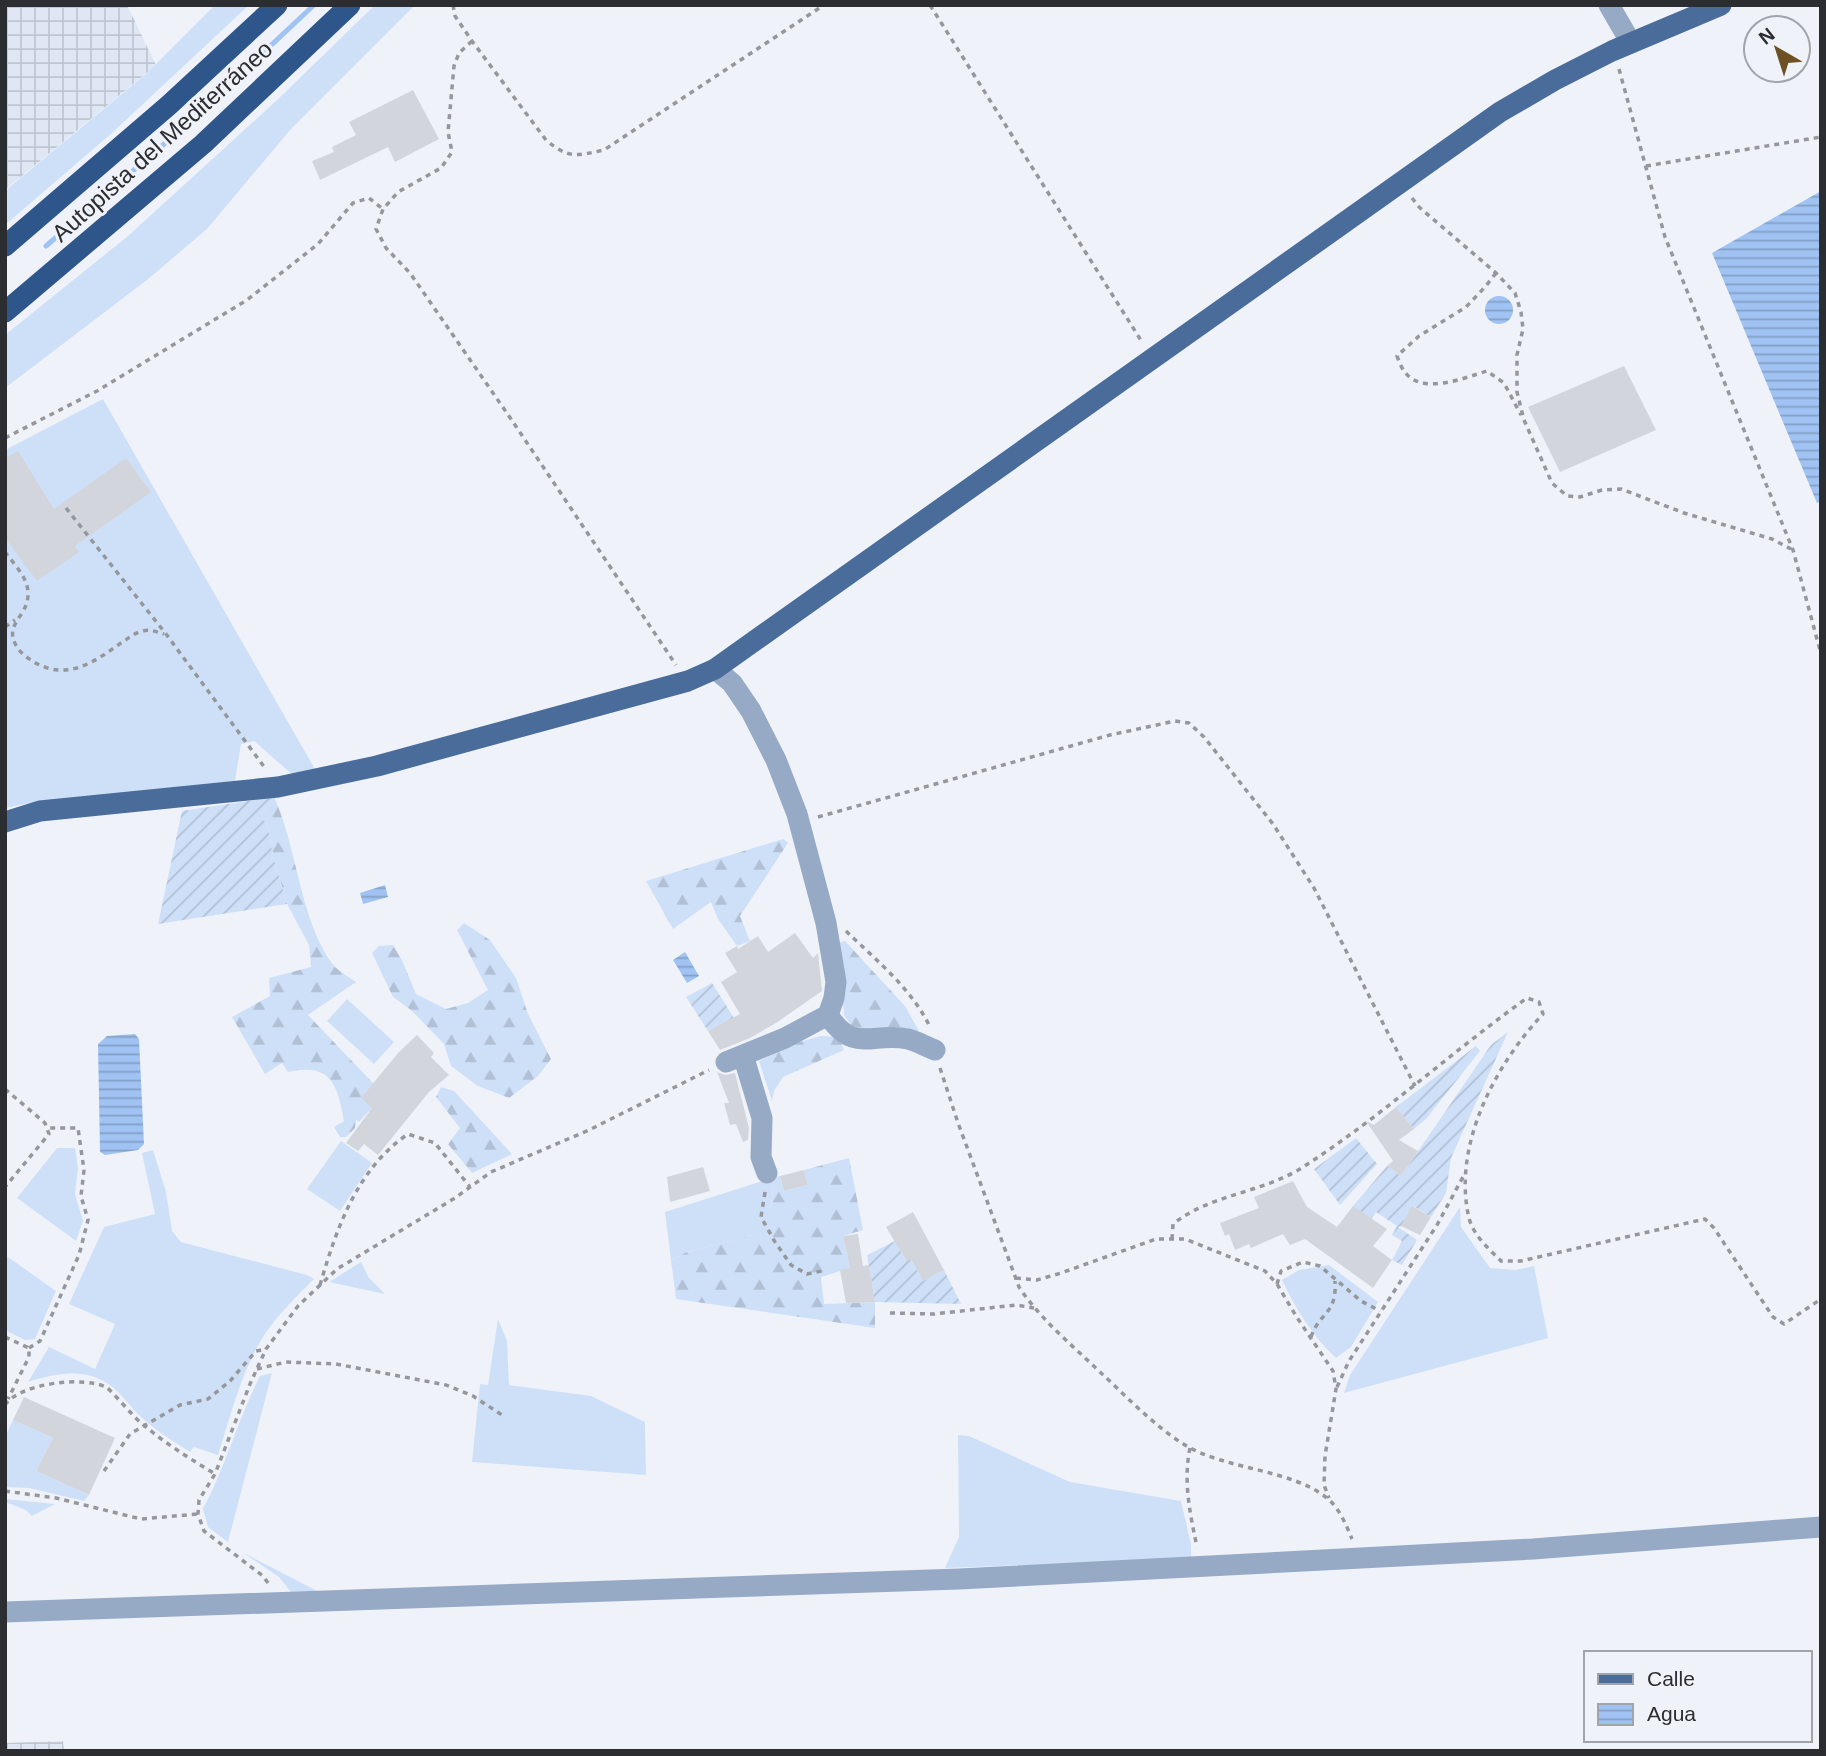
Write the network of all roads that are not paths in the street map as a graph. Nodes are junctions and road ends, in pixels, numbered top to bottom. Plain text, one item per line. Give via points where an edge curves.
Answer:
1 (277, 5) edge
2 (350, 5) edge
3 (1609, 5) edge
4 (1721, 5) edge
5 (1621, 47) junction
6 (5, 246) edge
7 (5, 312) edge
8 (715, 669) junction
9 (5, 822) edge
10 (828, 1015) junction
11 (934, 1050) road end
12 (766, 1172) road end
13 (1821, 1527) edge
14 (5, 1612) edge

1 - 6 highway, Autopista del Mediterráneo
2 - 7 highway, Autopista del Mediterráneo via 193,152
3 - 5 street
4 - 5 main road
5 - 8 main road via 1500,112
8 - 9 main road via 688,681 377,766 278,787 40,811
8 - 10 street via 732,683 751,710 799,822 826,923 836,982
10 - 11 street via 847,1035 863,1040 908,1039
10 - 12 street via 734,1059 762,1118 761,1157
13 - 14 street via 1533,1549 959,1579

